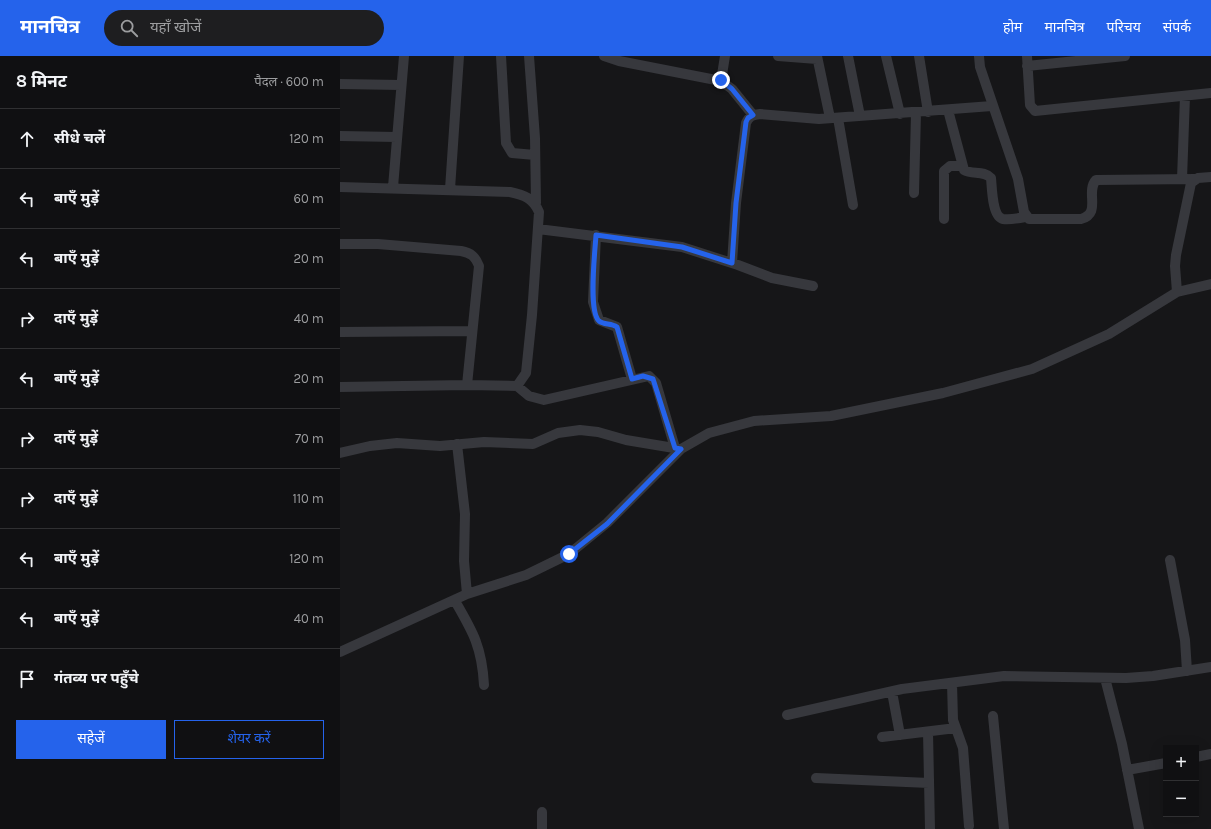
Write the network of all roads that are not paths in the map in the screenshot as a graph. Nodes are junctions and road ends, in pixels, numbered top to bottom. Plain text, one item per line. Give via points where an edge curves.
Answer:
1 (404, 56) edge
2 (459, 56) edge
3 (501, 56) edge
4 (529, 56) edge
5 (604, 56) edge
6 (725, 56) edge
7 (778, 56) edge
8 (848, 56) edge
9 (886, 56) edge
10 (919, 56) edge
11 (979, 56) edge
12 (1125, 56) edge
13 (817, 57) edge
14 (1027, 61) edge
15 (721, 80) junction
16 (340, 84) edge
17 (401, 84) junction
18 (1211, 93) edge
19 (1185, 96) junction
20 (992, 106) junction
21 (948, 110) junction
22 (916, 112) junction
23 (928, 112) junction
24 (900, 114) junction
25 (753, 115) junction
26 (860, 116) junction
27 (834, 118) junction
28 (340, 136) edge
29 (397, 137) junction
30 (535, 155) junction
31 (962, 166) junction
32 (1211, 178) edge
33 (1182, 179) junction
34 (1194, 179) junction
35 (340, 187) edge
36 (393, 187) junction
37 (450, 189) junction
38 (914, 193) dead end
39 (536, 203) junction
40 (854, 205) dead end
41 (1026, 217) junction
42 (944, 218) dead end
43 (538, 229) junction
44 (596, 235) junction
45 (340, 244) edge
46 (732, 263) junction
47 (1211, 284) edge
48 (814, 286) dead end
49 (1177, 292) junction
50 (472, 331) junction
51 (340, 332) edge
52 (632, 379) junction
53 (467, 384) junction
54 (517, 386) junction
55 (340, 387) edge
56 (457, 444) junction
57 (678, 448) junction
58 (340, 453) edge
59 (1170, 560) dead end
60 (467, 594) junction
61 (455, 600) junction
62 (340, 652) edge
63 (1211, 667) edge
64 (1187, 671) junction
65 (1105, 678) junction
66 (952, 683) junction
67 (484, 685) dead end
68 (892, 692) junction
69 (787, 714) dead end
70 (993, 716) dead end
71 (956, 728) junction
72 (928, 732) junction
73 (900, 735) junction
74 (882, 737) dead end
75 (1211, 754) edge
76 (1199, 756) edge
77 (1163, 764) edge
78 (1127, 770) junction
79 (816, 778) dead end
80 (929, 783) junction
81 (542, 812) dead end
82 (969, 826) dead end
83 (542, 829) edge
84 (930, 829) edge
85 (1004, 829) edge
86 (1139, 829) edge

1 - 17 street
2 - 37 street
3 - 30 street via 506,143 512,153
4 - 30 street
5 - 15 street
6 - 15 street
7 - 13 street
8 - 26 street
9 - 24 street
10 - 23 street
11 - 20 street
12 - 14 street
13 - 27 street
14 - 19 street via 1030,105 1036,111
15 - 25 street via 732,89
16 - 17 street
17 - 29 street
18 - 19 street
19 - 33 street
20 - 21 street
20 - 41 street via 1018,179
21 - 23 street
21 - 31 street
22 - 23 street
22 - 24 street
22 - 38 street
24 - 26 street
25 - 27 street
25 - 46 street via 746,122 736,197
26 - 27 street
27 - 40 street
28 - 29 street
29 - 36 street
30 - 39 street
31 - 41 street via 968,172 986,174 991,178 994,209 998,217
31 - 42 street via 950,166 944,171
32 - 34 street
33 - 34 street
33 - 41 street via 1096,180 1093,187 1092,209 1087,217 1033,220
34 - 49 street via 1191,183 1174,266
35 - 36 street
36 - 37 street
37 - 39 street via 510,192
39 - 43 street via 539,212
43 - 44 street
43 - 54 street via 526,373
44 - 46 street via 682,247
44 - 52 street via 593,302 595,311 599,320 617,327
45 - 50 street via 378,244 470,253 479,266
46 - 48 street via 782,281
47 - 49 street
49 - 57 street via 1109,334 1032,369 943,393 831,416 754,421 709,434
50 - 51 street
50 - 53 street
52 - 54 street via 544,400 528,396
52 - 57 street via 643,376 653,379
53 - 54 street
53 - 55 street
56 - 57 street via 533,444 558,433 580,430
56 - 58 street via 440,446 389,443
56 - 60 street via 465,514 464,561
57 - 60 street via 607,524 577,549 526,575
59 - 64 street via 1185,640
60 - 61 street
61 - 62 street
61 - 67 street via 479,646 483,661
63 - 64 street
64 - 65 street via 1153,676
65 - 66 street via 1004,676
65 - 78 street
66 - 68 street
66 - 71 street via 953,720
68 - 69 street
68 - 73 street
70 - 85 street
71 - 72 street
71 - 82 street via 963,748
72 - 73 street
72 - 80 street
73 - 74 street
75 - 76 street
77 - 78 street
78 - 86 street
79 - 80 street
80 - 84 street
81 - 83 street

